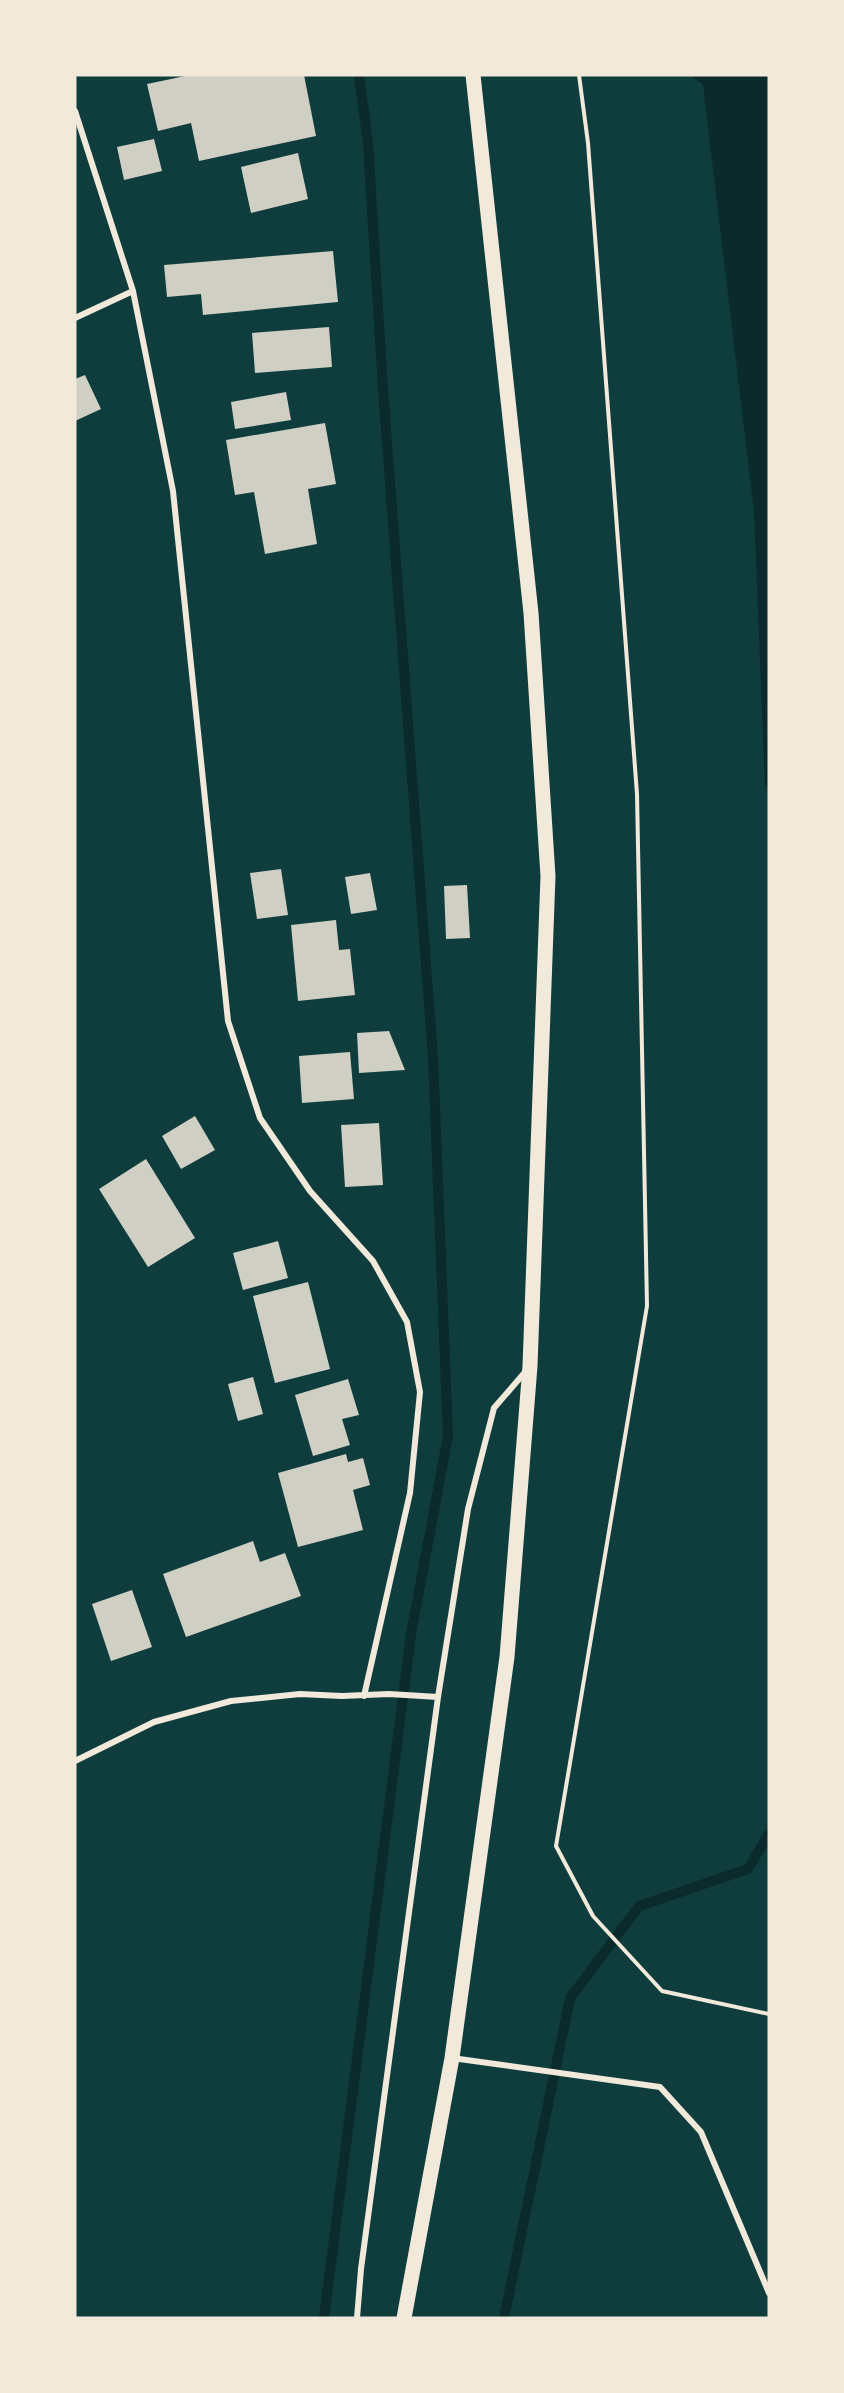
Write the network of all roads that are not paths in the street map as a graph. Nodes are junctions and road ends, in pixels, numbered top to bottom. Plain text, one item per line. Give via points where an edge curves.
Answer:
1 (473, 75) edge
2 (75, 111) edge
3 (133, 291) junction
4 (75, 318) edge
5 (530, 1366) junction
6 (364, 1696) junction
7 (438, 1697) junction
8 (75, 1761) edge
9 (452, 2058) junction
10 (769, 2293) edge
11 (357, 2318) edge
12 (404, 2318) edge

1 - 5 main road via 531,613 548,876
2 - 3 street
3 - 4 street
3 - 6 street via 173,491 228,1021 260,1118 310,1191 373,1261 407,1322 420,1392 410,1493
5 - 7 street via 494,1408 468,1509
5 - 9 main road via 507,1657
6 - 7 street
6 - 8 street via 300,1694 231,1701 154,1722
7 - 11 street
9 - 10 street via 660,2087 701,2132
9 - 12 main road

